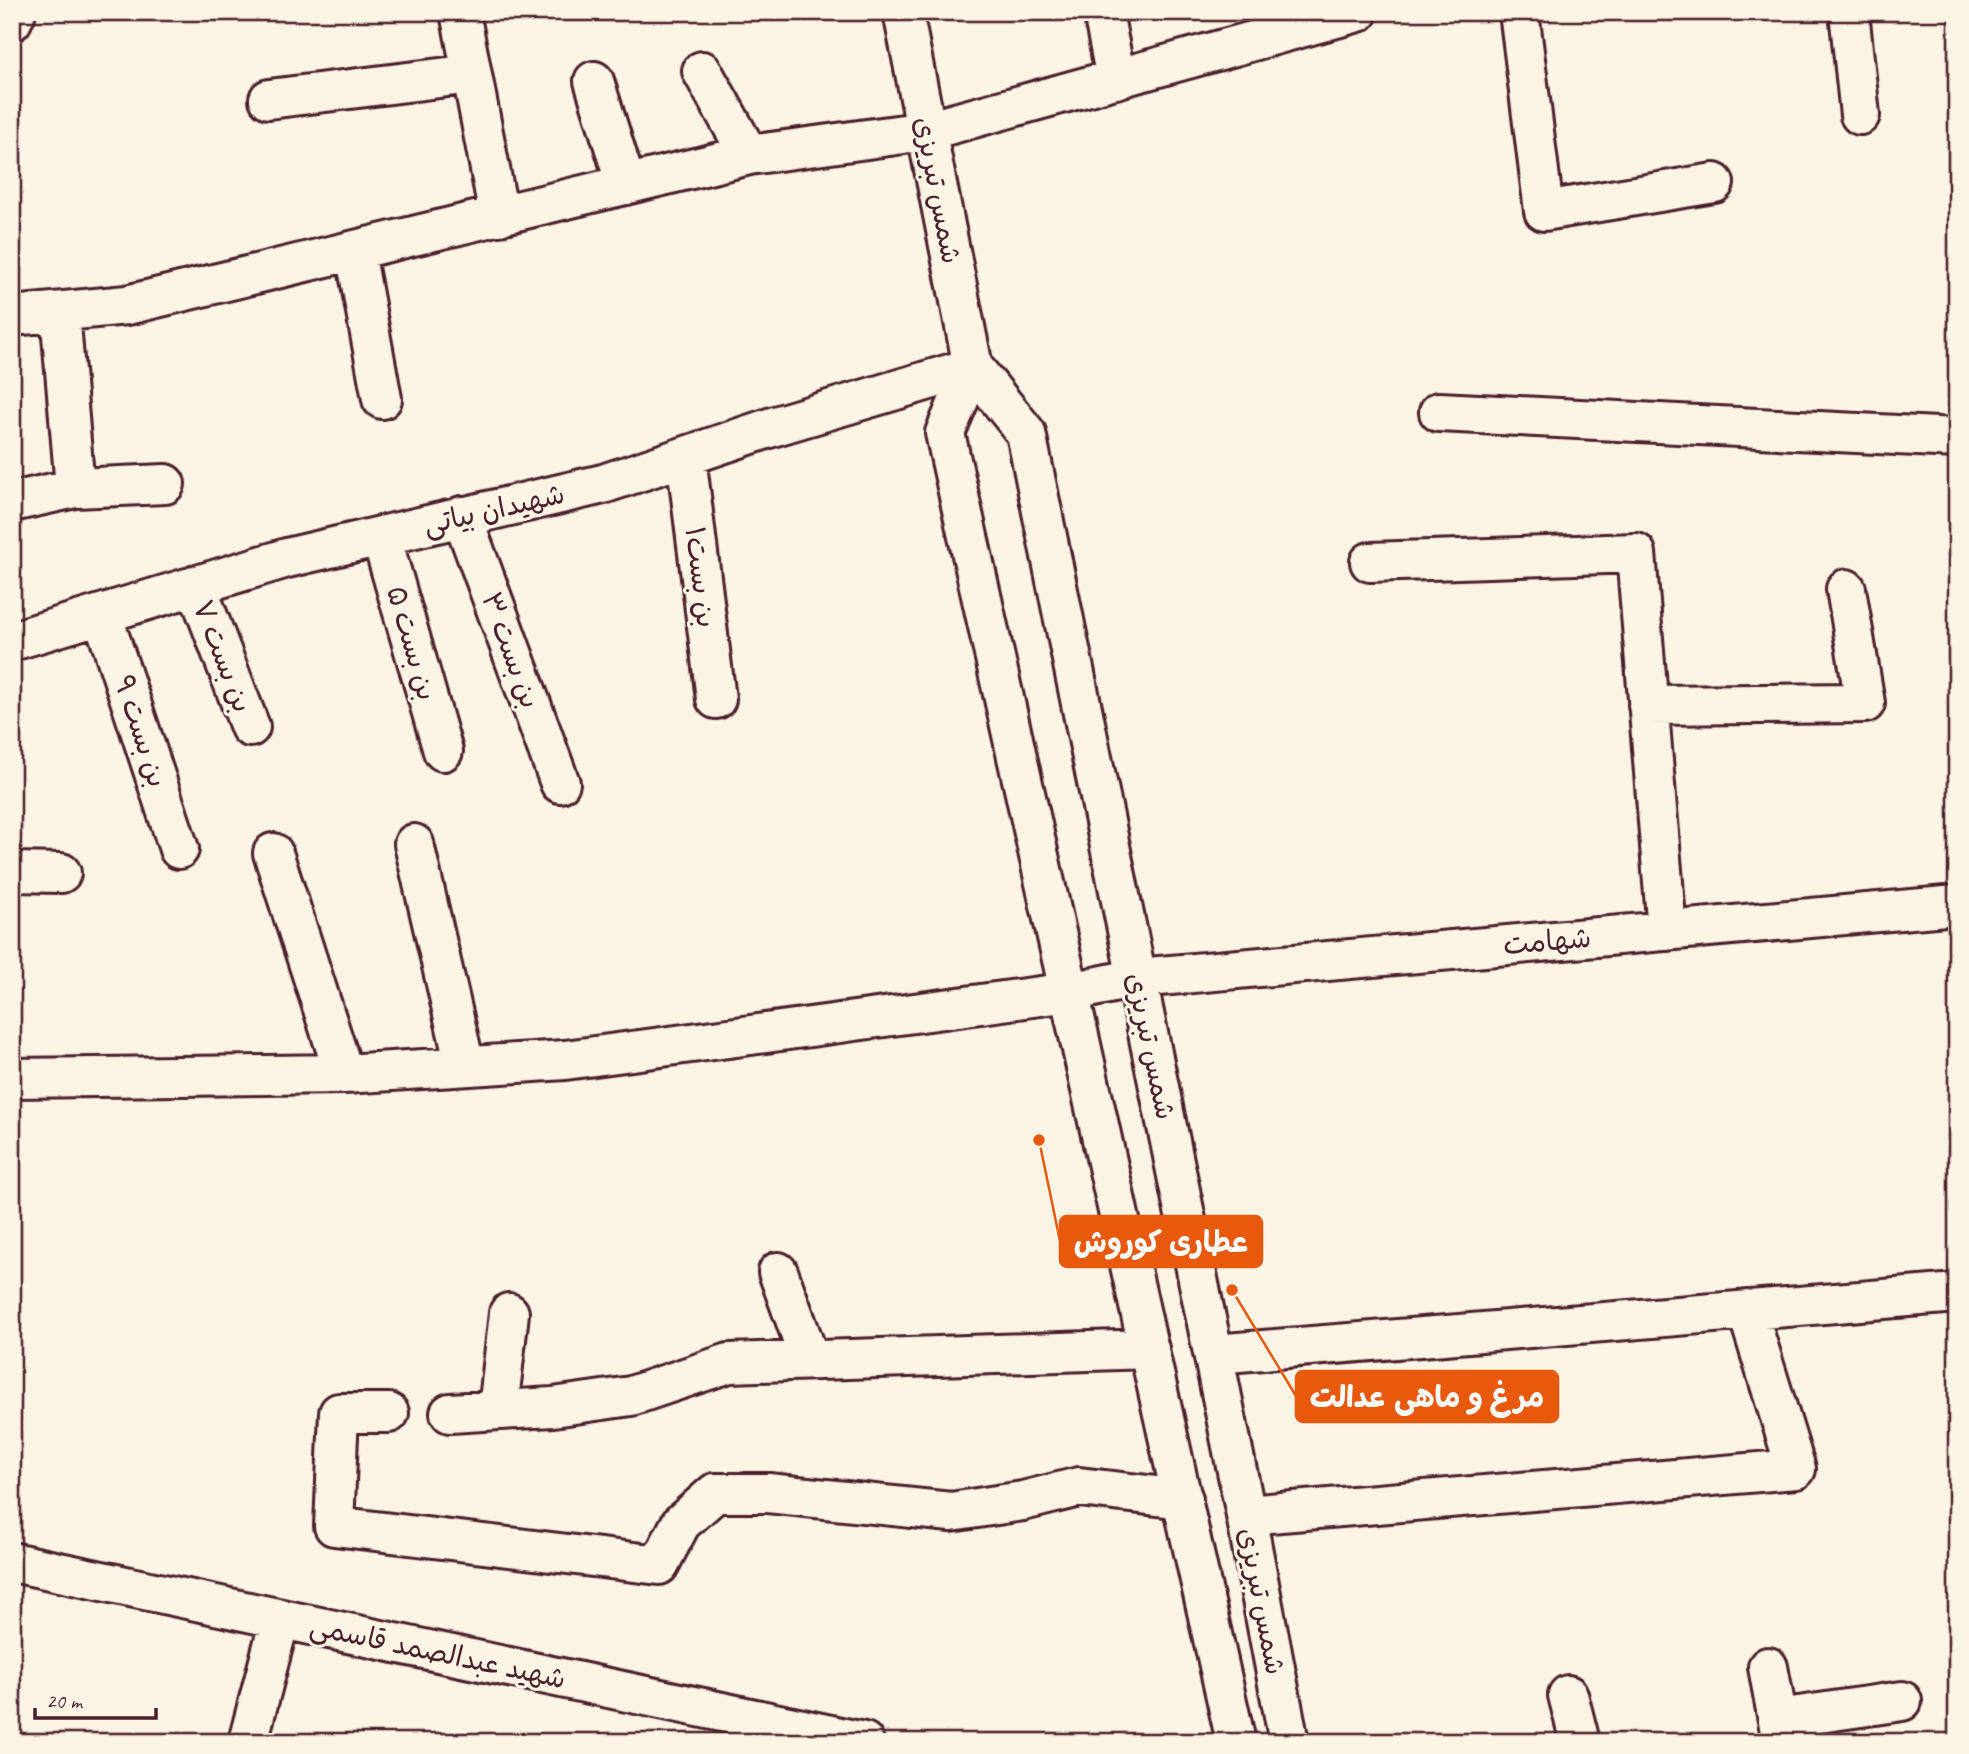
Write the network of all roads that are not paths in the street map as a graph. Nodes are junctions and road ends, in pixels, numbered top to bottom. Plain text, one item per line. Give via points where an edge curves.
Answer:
1 (16, 12) edge
2 (460, 12) edge
3 (903, 12) edge
4 (1103, 12) edge
5 (1358, 12) edge
6 (1519, 12) edge
7 (1849, 12) edge
8 (12, 21) edge
9 (702, 71) dead end
10 (472, 74) junction
11 (1116, 79) junction
12 (593, 81) dead end
13 (268, 99) dead end
14 (1860, 115) dead end
15 (926, 131) junction
16 (749, 155) junction
17 (1714, 183) dead end
18 (626, 185) junction
19 (499, 216) junction
20 (355, 251) junction
21 (60, 312) junction
22 (12, 316) edge
23 (973, 367) junction
24 (382, 399) dead end
25 (1439, 412) dead end
26 (1957, 438) edge
27 (686, 456) junction
28 (165, 484) dead end
29 (75, 488) junction
30 (12, 502) edge
31 (462, 516) junction
32 (381, 536) junction
33 (1370, 562) dead end
34 (196, 586) junction
35 (1846, 590) dead end
36 (102, 614) junction
37 (12, 641) edge
38 (716, 699) dead end
39 (1648, 705) junction
40 (250, 727) dead end
41 (443, 751) dead end
42 (560, 783) dead end
43 (414, 844) dead end
44 (179, 849) dead end
45 (273, 853) dead end
46 (12, 872) edge
47 (61, 873) dead end
48 (1957, 905) edge
49 (1667, 930) junction
50 (1137, 978) junction
51 (1070, 992) junction
52 (465, 1066) junction
53 (344, 1074) junction
54 (12, 1078) edge
55 (778, 1272) dead end
56 (1957, 1293) edge
57 (1746, 1310) junction
58 (509, 1313) dead end
59 (1149, 1349) junction
60 (1214, 1354) junction
61 (810, 1360) junction
62 (498, 1410) junction
63 (389, 1413) dead end
64 (450, 1413) dead end
65 (1183, 1499) junction
66 (1246, 1515) junction
67 (12, 1562) edge
68 (280, 1619) junction
69 (1769, 1667) dead end
70 (1568, 1695) dead end
71 (1902, 1700) dead end
72 (745, 1729) edge
73 (1780, 1730) edge
74 (248, 1742) edge
75 (864, 1742) edge
76 (1236, 1742) edge
77 (1289, 1742) edge
78 (1580, 1742) edge

1 - 8 street
2 - 10 street
3 - 15 street, شمس تبریزی
4 - 11 street
5 - 11 street
6 - 17 street via 1544,211
7 - 14 street
9 - 16 street
10 - 13 street
10 - 19 street
11 - 15 street
12 - 18 street
15 - 16 street
15 - 23 street, شمس تبریزی
16 - 18 street
18 - 19 street
19 - 20 street
20 - 21 street via 127,305
20 - 24 street
21 - 22 street
21 - 29 street
23 - 27 street, شهیدان بیاتی
23 - 50 street, شمس تبریزی via 1026,433
23 - 51 street, شمس تبریزی via 945,433
25 - 26 street
27 - 31 street, شهیدان بیاتی via 603,484
27 - 38 street, بن بست۱
28 - 29 street
29 - 30 street
31 - 32 street, شهیدان بیاتی
31 - 42 street, بن بست ۳
32 - 34 street, شهیدان بیاتی
32 - 41 street, بن بست ۵
33 - 39 street via 1636,553
34 - 36 street, شهیدان بیاتی
34 - 40 street, بن بست ۷
35 - 39 street via 1865,703
36 - 37 street, شهیدان بیاتی
36 - 44 street, بن بست ۹
39 - 49 street
43 - 52 street
45 - 53 street
46 - 47 street
48 - 49 street, شهامت
49 - 50 street, شهامت
50 - 51 street, شهامت
50 - 60 street, شمس تبریزی
51 - 52 street, شهامت via 565,1060
51 - 59 street, شمس تبریزی
52 - 53 street, شهامت
53 - 54 street, شهامت
55 - 61 street
56 - 57 street
57 - 60 street
57 - 66 street via 1796,1469
58 - 62 street
59 - 61 street
59 - 65 street, شمس تبریزی
60 - 66 street, شمس تبریزی
61 - 62 street via 729,1363 631,1396
62 - 64 street
63 - 65 street via 339,1413 334,1526 659,1565 681,1523 715,1493 768,1493 951,1512 1079,1487
65 - 76 street, شمس تبریزی
66 - 77 street, شمس تبریزی
67 - 68 street, شهید عبدالصمد قاسمی
68 - 72 street, شهید عبدالصمد قاسمی
68 - 74 street
69 - 73 street
70 - 78 street
71 - 73 street
72 - 75 street, شهید عبدالصمد قاسمی

